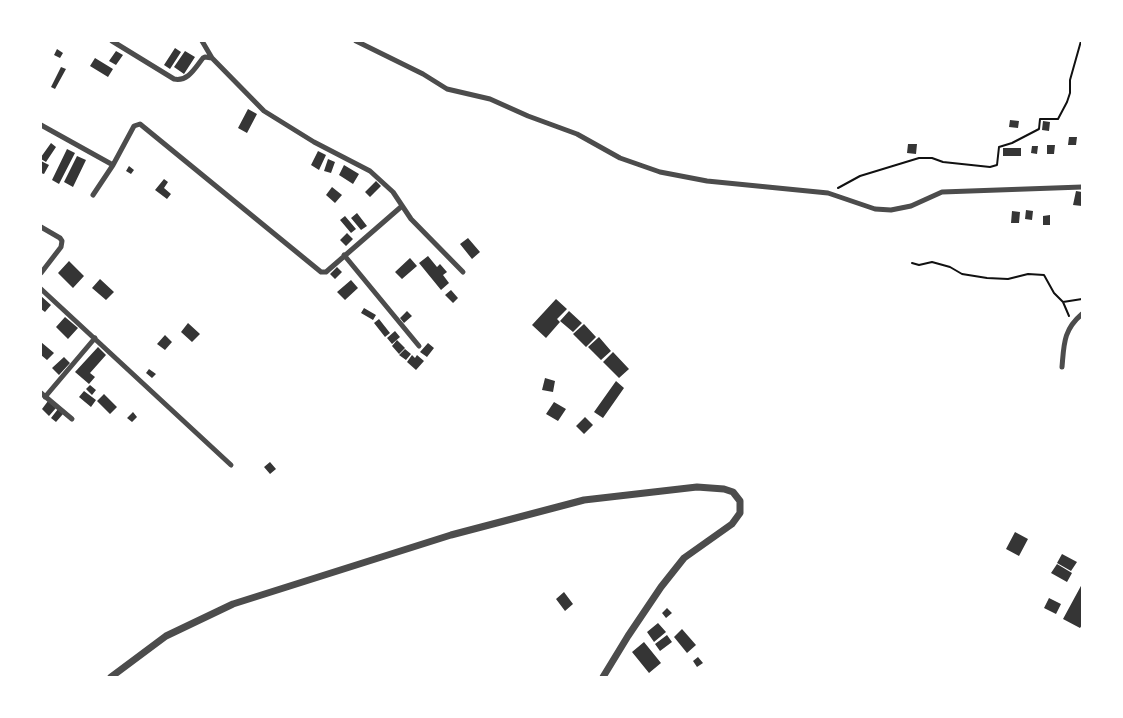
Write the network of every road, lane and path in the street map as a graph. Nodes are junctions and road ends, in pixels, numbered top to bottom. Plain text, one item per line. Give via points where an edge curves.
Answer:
1 (112, 41) edge
2 (202, 41) edge
3 (356, 41) edge
4 (1081, 41) edge
5 (212, 58) junction
6 (41, 124) edge
7 (113, 165) junction
8 (1082, 188) edge
9 (828, 193) junction
10 (93, 195) dead end
11 (402, 206) junction
12 (41, 227) edge
13 (344, 255) junction
14 (912, 263) dead end
15 (463, 272) dead end
16 (41, 273) edge
17 (41, 289) edge
18 (1063, 302) dead end
19 (1082, 314) edge
20 (95, 338) junction
21 (418, 346) dead end
22 (1062, 368) dead end
23 (43, 395) edge
24 (72, 419) dead end
25 (231, 465) dead end
26 (111, 677) edge
27 (603, 677) edge

1 - 5 street via 174,79 187,77 203,58
2 - 5 street
3 - 9 street via 447,89 490,99 577,134 620,158 660,172 707,181
4 - 9 path via 1070,80 1070,93 1058,119 1040,119 1039,129 999,147 997,165 990,167 919,158 860,176
5 - 11 street via 264,111 370,171 393,192
6 - 7 street
7 - 10 street
7 - 13 street via 134,126 140,124 321,272 326,272
8 - 9 street via 942,192 911,206 891,210 875,209
11 - 13 street
11 - 15 street
12 - 16 street via 60,238 62,244
13 - 21 street
14 - 18 path via 932,262 962,274 987,278 1044,275
17 - 20 street
19 - 22 street via 1065,336
20 - 23 street
20 - 25 street
23 - 24 street
26 - 27 street via 166,636 233,604 450,535 584,500 697,488 733,492 740,501 740,513 732,524 684,558

